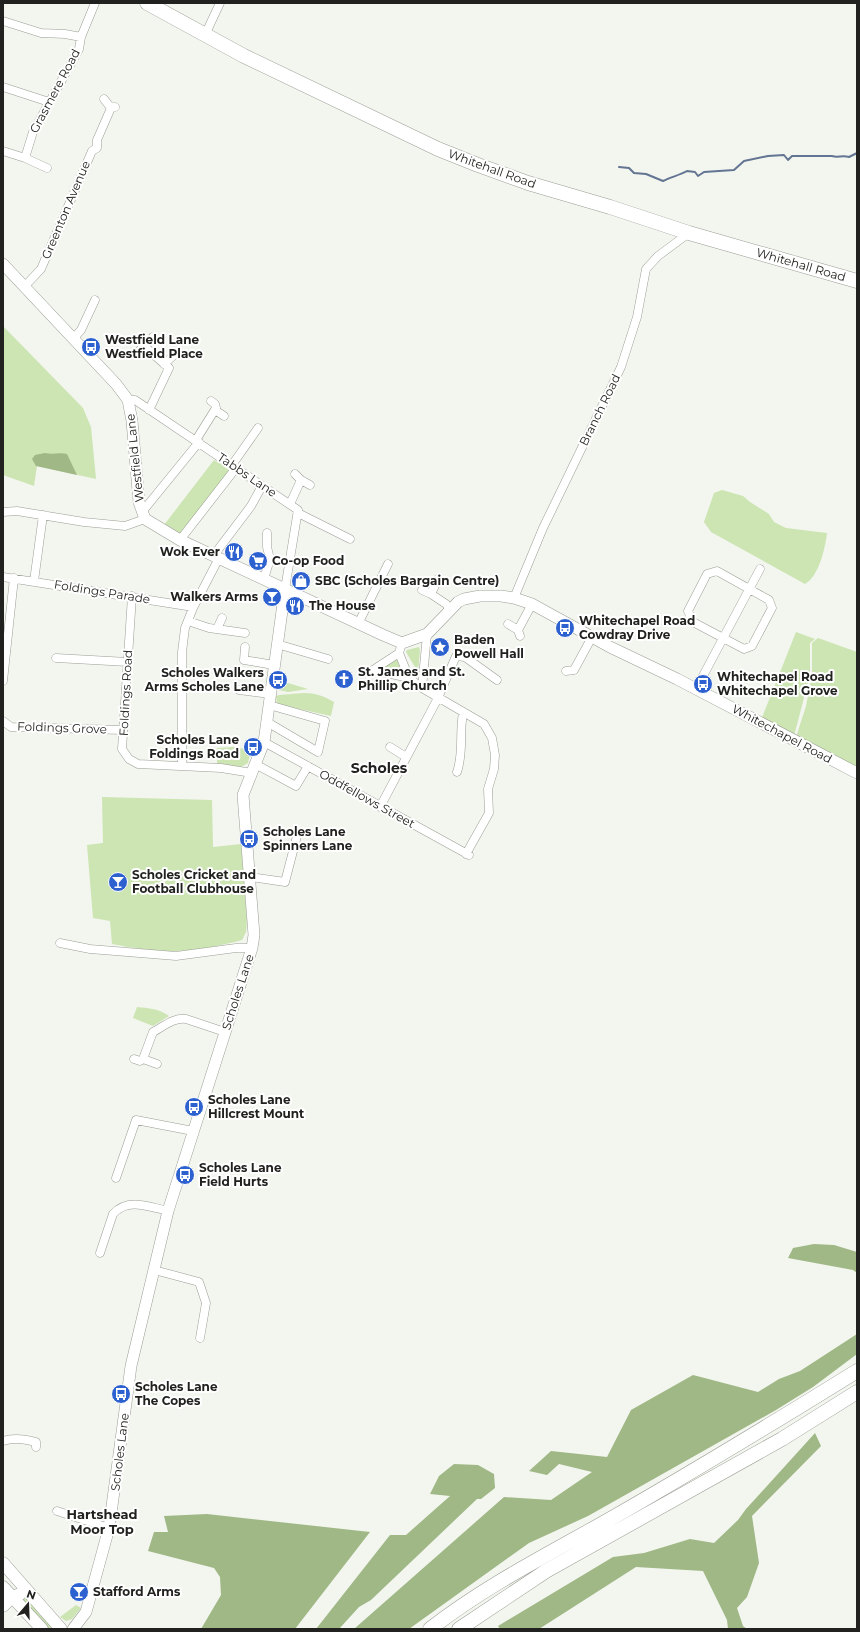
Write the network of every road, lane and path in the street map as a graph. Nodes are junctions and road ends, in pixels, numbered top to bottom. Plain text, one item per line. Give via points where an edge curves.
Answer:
1 (96, 3) edge
2 (148, 3) edge
3 (220, 3) edge
4 (3, 21) edge
5 (205, 35) junction
6 (81, 37) junction
7 (3, 87) edge
8 (104, 99) dead end
9 (49, 102) junction
10 (3, 151) edge
11 (25, 158) junction
12 (47, 168) dead end
13 (689, 233) junction
14 (3, 264) edge
15 (857, 281) edge
16 (24, 287) junction
17 (95, 300) dead end
18 (153, 337) dead end
19 (73, 339) junction
20 (173, 356) dead end
21 (164, 364) junction
22 (128, 400) junction
23 (211, 401) dead end
24 (216, 409) junction
25 (149, 410) junction
26 (224, 416) dead end
27 (258, 428) dead end
28 (197, 441) junction
29 (234, 466) junction
30 (310, 485) dead end
31 (262, 486) junction
32 (290, 504) junction
33 (3, 512) edge
34 (298, 513) junction
35 (43, 515) junction
36 (143, 516) junction
37 (267, 533) dead end
38 (350, 539) dead end
39 (180, 540) junction
40 (217, 557) junction
41 (388, 564) dead end
42 (760, 569) dead end
43 (3, 577) edge
44 (14, 578) junction
45 (264, 579) junction
46 (438, 579) dead end
47 (34, 581) junction
48 (285, 589) junction
49 (750, 589) junction
50 (422, 590) dead end
51 (431, 594) junction
52 (132, 596) junction
53 (514, 598) junction
54 (532, 604) junction
55 (193, 608) junction
56 (451, 610) junction
57 (222, 618) dead end
58 (188, 621) junction
59 (358, 624) junction
60 (508, 624) dead end
61 (217, 629) junction
62 (245, 633) dead end
63 (426, 634) junction
64 (592, 637) junction
65 (723, 638) junction
66 (5, 642) edge
67 (277, 644) junction
68 (245, 647) dead end
69 (400, 648) junction
70 (56, 658) dead end
71 (328, 660) dead end
72 (128, 662) junction
73 (274, 665) junction
74 (566, 671) dead end
75 (410, 678) junction
76 (497, 680) dead end
77 (3, 681) edge
78 (422, 688) junction
79 (696, 689) junction
80 (239, 690) dead end
81 (438, 698) junction
82 (270, 699) junction
83 (463, 712) junction
84 (3, 721) edge
85 (267, 722) junction
86 (123, 730) junction
87 (264, 742) junction
88 (390, 747) dead end
89 (406, 757) junction
90 (182, 766) junction
91 (308, 766) junction
92 (253, 768) junction
93 (457, 772) dead end
94 (857, 773) edge
95 (380, 807) junction
96 (298, 832) dead end
97 (250, 877) junction
98 (60, 942) dead end
99 (252, 948) junction
100 (225, 1032) junction
101 (134, 1059) dead end
102 (143, 1059) junction
103 (157, 1064) dead end
104 (193, 1131) junction
105 (116, 1178) dead end
106 (168, 1212) junction
107 (100, 1253) dead end
108 (154, 1270) junction
109 (200, 1338) dead end
110 (857, 1371) edge
111 (857, 1392) edge
112 (3, 1441) edge
113 (36, 1447) dead end
114 (57, 1511) dead end
115 (109, 1528) junction
116 (3, 1563) edge
117 (3, 1569) edge
118 (3, 1587) edge
119 (29, 1593) junction
120 (12, 1597) junction
121 (3, 1606) edge
122 (42, 1629) edge
123 (61, 1629) edge
124 (73, 1629) edge
125 (430, 1629) edge
126 (460, 1629) edge

1 - 6 street, Grasmere Road
2 - 5 highway, Whitehall Road
3 - 5 street
4 - 6 street via 41,33
5 - 13 highway, Whitehall Road via 438,149 528,184
6 - 9 street, Grasmere Road via 78,50
7 - 9 street
8 - 16 street, Greenton Avenue via 113,108 97,140 97,148 92,151 41,269
9 - 11 street, Grasmere Road via 32,132
10 - 11 street
11 - 12 street
13 - 15 highway, Whitehall Road
13 - 53 street, Branch Road via 658,256 646,269 637,318 621,367 543,528
14 - 16 main road, Westfield Lane
16 - 19 main road, Westfield Lane
17 - 19 street via 81,330
18 - 21 street via 141,349
19 - 22 main road, Westfield Lane
20 - 21 street
21 - 25 street via 169,368
22 - 25 street, Tabbs Lane via 135,400
22 - 36 main road, Westfield Lane via 139,502
23 - 24 street
24 - 26 street
24 - 28 street
25 - 28 street, Tabbs Lane
27 - 29 street
28 - 29 street, Tabbs Lane
28 - 36 street
29 - 31 street, Tabbs Lane
29 - 39 street
30 - 32 street via 298,477
31 - 32 street, Tabbs Lane
31 - 40 street
32 - 34 street, Tabbs Lane
33 - 35 street via 17,511
34 - 38 street
34 - 48 street
35 - 36 street via 125,526
35 - 47 street
36 - 39 main road, Westfield Lane
37 - 45 street via 270,560
39 - 40 main road, Westfield Lane
40 - 45 main road, Westfield Lane
40 - 55 street
41 - 59 street
42 - 49 street
43 - 44 street, Foldings Parade
44 - 47 street, Foldings Parade
44 - 66 street
45 - 48 main road, Westfield Lane
46 - 51 street
47 - 52 street, Foldings Parade
48 - 59 main road, Westfield Lane
48 - 67 main road, Scholes Lane
49 - 65 street
49 - 65 street via 769,600 772,608 752,646 744,649
49 - 65 street via 717,571 707,574 688,611 693,622
50 - 51 street
51 - 56 street
52 - 55 street, Foldings Parade
52 - 72 street, Foldings Road
53 - 54 main road, Whitechapel Road
53 - 56 main road, Whitechapel Road via 474,597 464,599
54 - 60 street via 519,633
54 - 64 main road, Whitechapel Road
55 - 58 street
56 - 63 main road, Whitechapel Road
57 - 61 street
58 - 61 street
58 - 90 street via 182,652
59 - 69 main road, Westfield Lane
61 - 62 street
63 - 69 main road
63 - 78 street
64 - 74 street via 574,670
64 - 79 main road, Whitechapel Road
65 - 79 street
66 - 77 street
67 - 71 street
67 - 73 main road, Scholes Lane
68 - 73 street via 244,660
69 - 75 street
69 - 75 street via 373,670
70 - 72 street
72 - 86 street, Foldings Road
73 - 82 main road, Scholes Lane
75 - 78 street
76 - 81 street via 465,657 456,656
78 - 81 street
79 - 94 main road, Whitechapel Road
80 - 82 street
81 - 83 street
81 - 89 street
82 - 85 main road, Scholes Lane
82 - 85 street via 325,721 318,752
83 - 93 street via 461,759
83 - 95 street, Oddfellows Street via 484,724 492,738 496,755 488,789 489,813 468,855
84 - 86 street, Foldings Grove via 11,727
85 - 87 main road, Scholes Lane
86 - 90 street, Foldings Road via 122,749 129,759 138,764
87 - 91 street, Oddfellows Street
87 - 92 main road, Scholes Lane
88 - 89 street
89 - 95 street
90 - 92 street, Foldings Road
91 - 92 street, Foldings Road via 296,786
91 - 95 street, Oddfellows Street
92 - 97 main road, Scholes Lane via 243,795
96 - 97 street via 285,882
97 - 99 main road, Scholes Lane via 254,935
98 - 99 street via 90,949 176,956
99 - 100 main road, Scholes Lane
100 - 102 street via 180,1018 153,1032
100 - 104 main road, Scholes Lane
101 - 102 street
102 - 103 street
104 - 105 street via 136,1120
104 - 106 main road, Scholes Lane
106 - 107 street via 132,1204 116,1211
106 - 108 main road, Scholes Lane
108 - 109 street via 199,1282 206,1303
108 - 115 main road, Scholes Lane via 131,1366
110 - 125 highway via 704,1465 516,1571 454,1610
111 - 126 highway via 782,1439 546,1571
112 - 113 street via 24,1439 36,1442
114 - 115 street
115 - 124 main road, Scholes Lane via 86,1612
116 - 119 main road
117 - 120 main road via 11,1578 14,1588
118 - 120 main road
119 - 120 main road
119 - 123 main road
120 - 121 main road
120 - 122 main road

